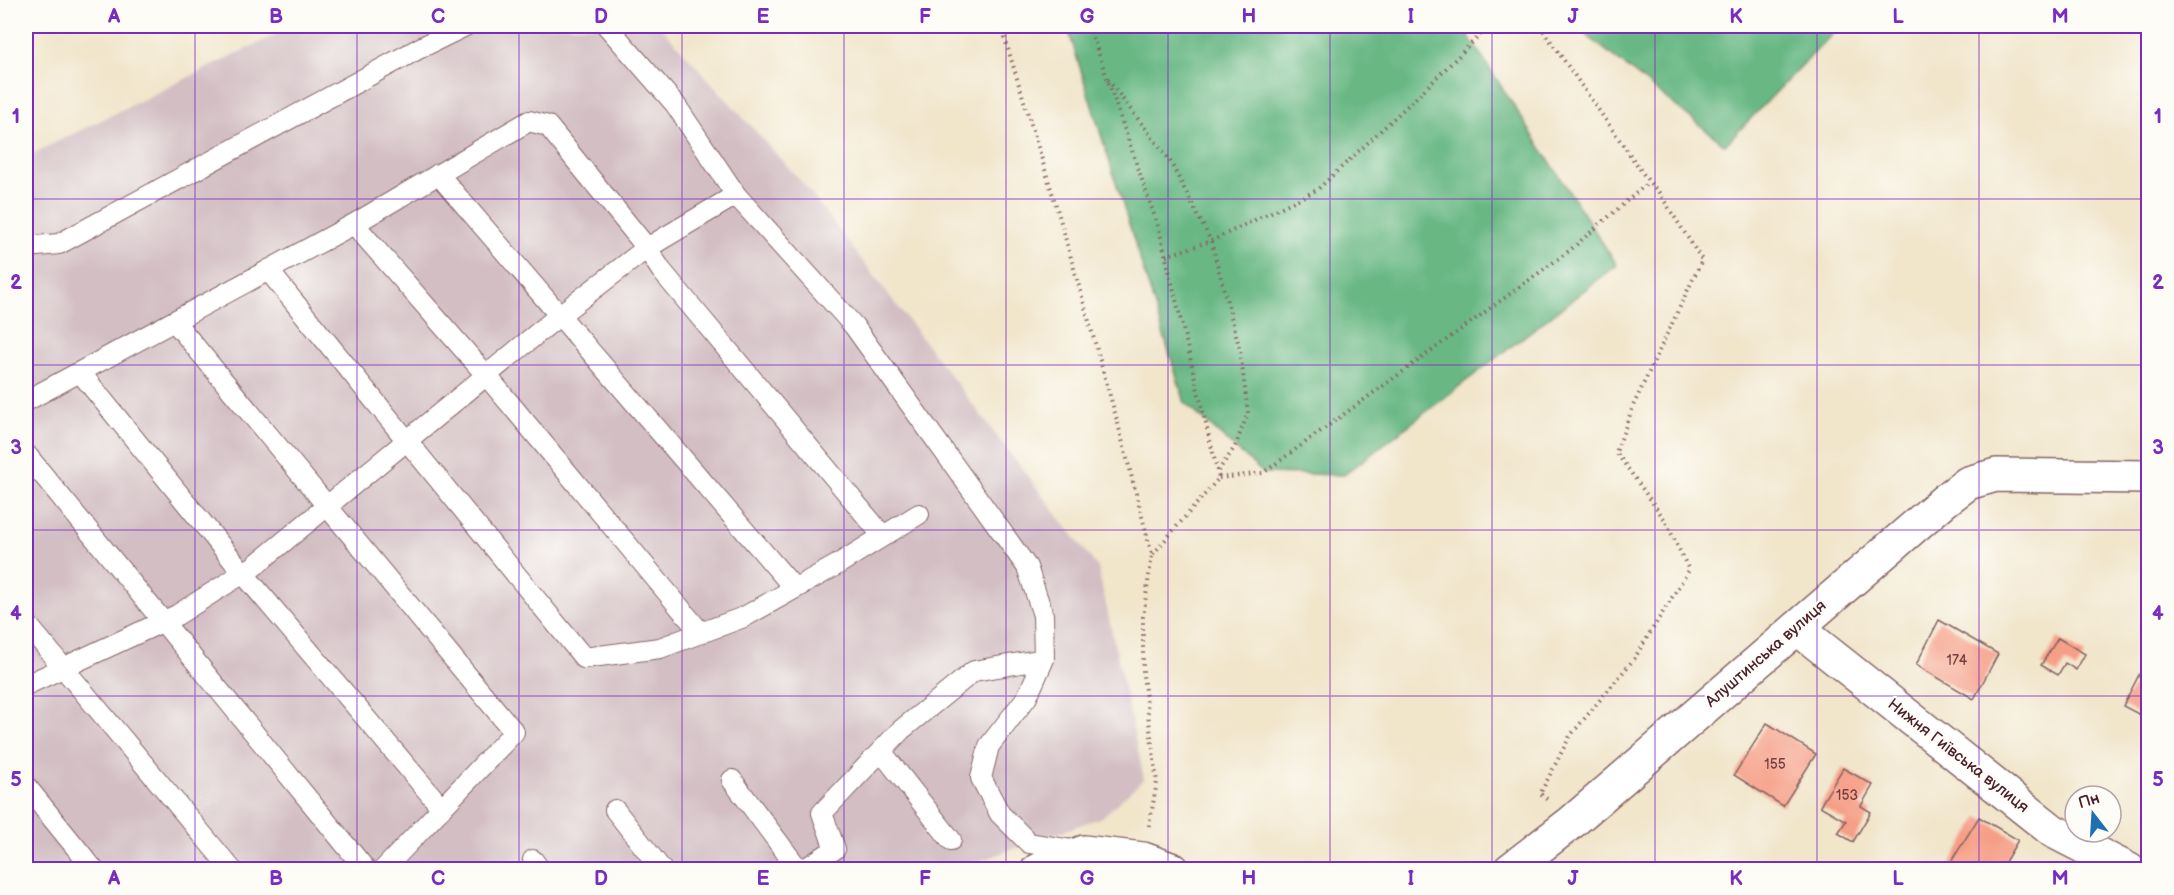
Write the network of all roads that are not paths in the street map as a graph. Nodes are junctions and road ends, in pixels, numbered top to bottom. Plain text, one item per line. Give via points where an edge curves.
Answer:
1 (465, 26) edge
2 (607, 26) edge
3 (438, 174) junction
4 (736, 195) junction
5 (354, 224) junction
6 (26, 247) edge
7 (646, 248) junction
8 (268, 270) junction
9 (561, 314) junction
10 (174, 321) junction
11 (80, 372) junction
12 (486, 375) junction
13 (26, 401) edge
14 (406, 441) junction
15 (26, 454) edge
16 (2148, 477) edge
17 (328, 506) junction
18 (919, 514) dead end
19 (883, 536) junction
20 (243, 573) junction
21 (794, 588) junction
22 (26, 622) edge
23 (162, 622) junction
24 (1797, 628) junction
25 (701, 633) junction
26 (1044, 659) junction
27 (63, 668) junction
28 (26, 685) edge
29 (881, 751) junction
30 (732, 780) dead end
31 (26, 786) edge
32 (441, 807) junction
33 (615, 810) dead end
34 (951, 840) dead end
35 (1084, 852) junction
36 (94, 870) edge
37 (232, 870) edge
38 (366, 870) edge
39 (383, 870) edge
40 (662, 870) edge
41 (801, 870) edge
42 (1038, 870) edge
43 (1173, 870) edge
44 (1510, 870) edge
45 (2129, 870) edge

1 - 6 lane via 59,244
2 - 4 lane via 675,104
3 - 5 lane
3 - 7 lane via 529,121 548,126
3 - 9 lane
4 - 7 lane
4 - 26 lane via 854,326 1027,567 1043,615
5 - 8 lane
5 - 12 lane
7 - 9 lane
7 - 19 lane
8 - 10 lane
8 - 14 lane
9 - 12 lane
9 - 21 lane
10 - 11 lane
10 - 17 lane
11 - 13 lane
11 - 20 lane
12 - 14 lane
12 - 25 lane
14 - 17 lane
14 - 25 lane via 584,658 660,648
15 - 23 lane
16 - 24 street, Алуштинська вулиця via 1996,475 1968,483
17 - 20 lane
17 - 32 lane via 514,732
18 - 19 lane
19 - 21 lane
20 - 23 lane
20 - 32 lane
21 - 25 lane via 744,617
22 - 27 lane
23 - 27 lane
23 - 38 lane
24 - 44 street, Алуштинська вулиця via 1572,822
24 - 45 street, Нижня Гиївська вулиця via 2053,831
26 - 29 lane via 974,671
26 - 35 lane via 1027,697 989,746 981,778 1000,814 1029,843
27 - 28 lane
27 - 37 lane
29 - 34 lane
29 - 41 lane via 822,813 835,849
30 - 41 lane
31 - 36 lane
32 - 39 lane
33 - 40 lane
35 - 42 street
35 - 43 street via 1143,859

